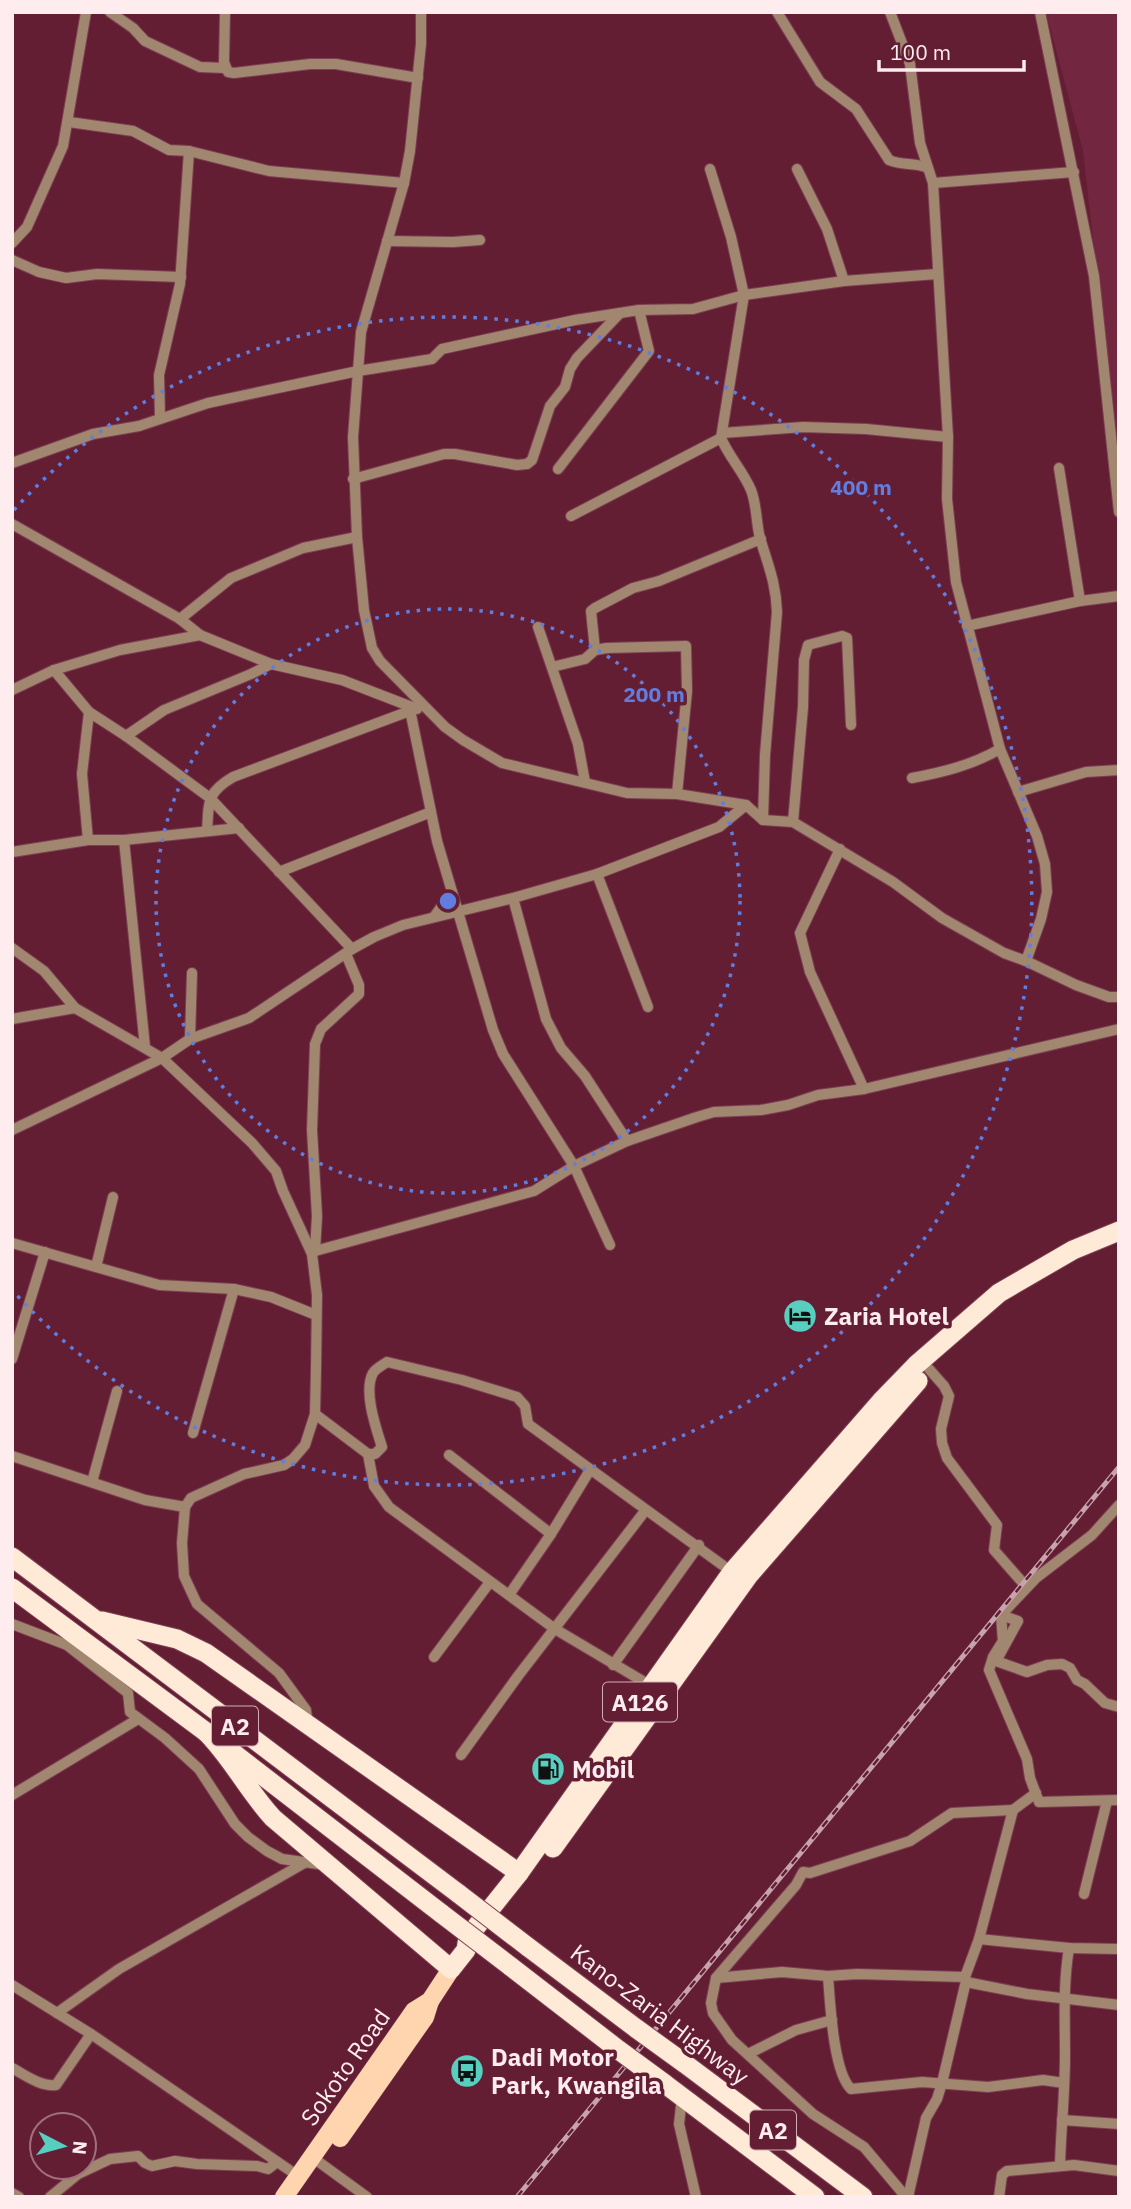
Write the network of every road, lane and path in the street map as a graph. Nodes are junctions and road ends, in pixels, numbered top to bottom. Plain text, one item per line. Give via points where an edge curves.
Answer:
1 (86, 12) edge
2 (110, 12) edge
3 (225, 12) edge
4 (421, 12) edge
5 (777, 12) edge
6 (890, 12) edge
7 (1040, 12) edge
8 (225, 68) junction
9 (418, 78) junction
10 (69, 122) junction
11 (189, 151) junction
12 (928, 168) junction
13 (710, 169) dead end
14 (797, 169) dead end
15 (1074, 172) junction
16 (404, 183) junction
17 (933, 183) junction
18 (480, 240) dead end
19 (387, 241) junction
20 (12, 243) edge
21 (12, 260) edge
22 (937, 274) junction
23 (181, 277) junction
24 (844, 281) junction
25 (744, 295) junction
26 (639, 310) junction
27 (620, 313) junction
28 (358, 370) junction
29 (160, 417) junction
30 (722, 435) junction
31 (948, 437) junction
32 (12, 463) edge
33 (1059, 468) dead end
34 (558, 469) dead end
35 (353, 479) junction
36 (1119, 512) edge
37 (571, 516) dead end
38 (12, 524) edge
39 (356, 537) junction
40 (761, 539) junction
41 (1119, 596) edge
42 (1080, 601) junction
43 (180, 619) junction
44 (967, 626) junction
45 (538, 627) dead end
46 (200, 635) junction
47 (594, 650) junction
48 (271, 664) junction
49 (552, 667) junction
50 (54, 670) junction
51 (12, 690) edge
52 (412, 709) junction
53 (89, 712) junction
54 (430, 714) junction
55 (851, 725) dead end
56 (126, 736) junction
57 (1000, 749) junction
58 (1119, 770) edge
59 (912, 778) dead end
60 (585, 782) junction
61 (1018, 792) junction
62 (677, 793) junction
63 (209, 798) junction
64 (746, 805) junction
65 (431, 812) junction
66 (763, 820) junction
67 (793, 822) junction
68 (239, 828) junction
69 (207, 831) junction
70 (88, 840) junction
71 (124, 840) junction
72 (840, 849) junction
73 (12, 852) edge
74 (279, 872) junction
75 (597, 874) junction
76 (452, 892) junction
77 (513, 898) junction
78 (458, 913) junction
79 (434, 917) junction
80 (12, 948) edge
81 (349, 951) junction
82 (1026, 961) junction
83 (192, 973) dead end
84 (1119, 997) edge
85 (648, 1007) dead end
86 (75, 1008) junction
87 (12, 1019) edge
88 (1119, 1028) edge
89 (190, 1039) junction
90 (145, 1046) junction
91 (162, 1058) junction
92 (864, 1088) junction
93 (12, 1130) edge
94 (627, 1142) junction
95 (574, 1166) junction
96 (113, 1197) dead end
97 (1119, 1230) edge
98 (12, 1243) edge
99 (1119, 1244) edge
100 (610, 1245) dead end
101 (45, 1252) junction
102 (313, 1253) junction
103 (96, 1267) junction
104 (233, 1289) junction
105 (316, 1315) junction
106 (12, 1359) edge
107 (929, 1369) junction
108 (117, 1391) dead end
109 (315, 1415) junction
110 (193, 1433) dead end
111 (368, 1454) junction
112 (449, 1455) dead end
113 (12, 1456) edge
114 (590, 1470) junction
115 (92, 1482) junction
116 (1119, 1505) edge
117 (185, 1507) junction
118 (645, 1511) junction
119 (551, 1534) junction
120 (699, 1545) junction
121 (12, 1557) edge
122 (732, 1572) junction
123 (491, 1582) junction
124 (12, 1588) edge
125 (1023, 1590) junction
126 (509, 1595) junction
127 (87, 1614) junction
128 (1001, 1615) junction
129 (12, 1624) edge
130 (555, 1629) junction
131 (434, 1657) dead end
132 (613, 1665) junction
133 (651, 1686) junction
134 (1119, 1707) edge
135 (138, 1719) junction
136 (308, 1725) junction
137 (206, 1732) junction
138 (461, 1755) dead end
139 (321, 1790) junction
140 (1035, 1793) junction
141 (12, 1796) edge
142 (1113, 1801) edge
143 (307, 1810) junction
144 (1013, 1810) junction
145 (306, 1862) junction
146 (328, 1865) junction
147 (519, 1873) junction
148 (1084, 1894) dead end
149 (979, 1939) junction
150 (1069, 1948) junction
151 (1119, 1949) edge
152 (466, 1950) junction
153 (451, 1969) junction
154 (828, 1976) junction
155 (716, 1978) junction
156 (966, 1979) junction
157 (12, 1985) edge
158 (1064, 2000) junction
159 (1119, 2005) edge
160 (57, 2013) junction
161 (832, 2020) junction
162 (92, 2034) junction
163 (748, 2054) junction
164 (12, 2068) edge
165 (943, 2083) junction
166 (1064, 2083) junction
167 (682, 2097) junction
168 (1062, 2120) junction
169 (1119, 2124) edge
170 (317, 2160) junction
171 (277, 2162) junction
172 (1060, 2165) junction
173 (1119, 2171) edge
174 (298, 2176) junction
175 (12, 2193) edge
176 (19, 2197) edge
177 (50, 2197) edge
178 (284, 2197) edge
179 (298, 2197) edge
180 (367, 2197) edge
181 (696, 2197) edge
182 (816, 2197) edge
183 (863, 2197) edge
184 (907, 2197) edge
185 (999, 2197) edge

1 - 10 street
2 - 8 street via 145,41 200,67
3 - 8 street
4 - 9 street
5 - 12 street via 820,82 856,109 890,160
6 - 12 street via 910,64 920,143
7 - 15 street
8 - 9 street via 234,73 336,64
9 - 16 street
10 - 11 street via 133,131 169,150
10 - 20 street via 27,227
11 - 16 street via 269,171
11 - 23 street
12 - 17 street
13 - 25 street
14 - 24 street via 827,229
15 - 17 street
15 - 36 street via 1094,276
16 - 19 street
17 - 22 street
18 - 19 street
19 - 28 street via 361,332
21 - 23 street via 66,278 97,274
22 - 24 street
22 - 31 street
23 - 29 street via 159,375
24 - 25 street
25 - 26 street via 693,309
25 - 30 street
26 - 27 street
26 - 34 street via 649,351
27 - 28 street via 467,342 442,349 432,359
27 - 35 street via 570,369 527,464 444,454
28 - 29 street
28 - 35 street
29 - 32 street via 139,426 93,434
30 - 31 street via 803,427
30 - 37 street
30 - 40 street via 752,493
31 - 44 street via 947,499 956,582
33 - 42 street
35 - 39 street
38 - 43 street
39 - 43 street via 303,548 231,578
39 - 54 street via 372,648
40 - 47 street via 633,588 595,608 590,618
40 - 66 street via 777,589
41 - 42 street
42 - 44 street
43 - 46 street
44 - 57 street
45 - 49 street
46 - 48 street
46 - 50 street via 137,645
47 - 49 street via 585,659
47 - 62 street via 686,646 687,691
48 - 52 street via 342,680
48 - 56 street via 164,710
49 - 60 street via 578,744
50 - 51 street
50 - 53 street
52 - 54 street
52 - 63 street via 233,777 216,787
52 - 65 street
53 - 56 street
53 - 70 street via 82,774
54 - 60 street via 502,763
55 - 67 street via 847,638 808,645
56 - 63 street
57 - 59 street via 978,762
57 - 61 street
58 - 61 street via 1086,772
60 - 62 street via 627,793
61 - 82 street via 1043,855 1046,892
62 - 64 street
63 - 68 street
63 - 69 street
64 - 66 street
64 - 75 street via 719,827
65 - 74 street
65 - 76 street
66 - 67 street
67 - 72 street
68 - 69 street
68 - 74 street
69 - 71 street
70 - 71 street
70 - 73 street
71 - 90 street
72 - 82 street via 942,918
72 - 92 street via 800,933 810,972
74 - 81 street
75 - 77 street
75 - 85 street
76 - 78 street
76 - 79 street
77 - 78 street
77 - 94 street via 546,1019
78 - 79 street
78 - 95 street via 503,1054
79 - 81 street via 403,925
80 - 86 street via 44,971
81 - 89 street via 249,1018
81 - 102 street via 359,994 321,1029 315,1044 312,1130 317,1216
82 - 84 street via 1076,985
83 - 89 street
86 - 87 street
86 - 90 street
88 - 92 street
89 - 91 street
90 - 91 street
91 - 93 street
91 - 102 street via 276,1171
92 - 94 street via 761,1110 714,1112
94 - 95 street
95 - 100 street
95 - 102 street via 534,1191
96 - 103 street
97 - 122 highway, A126 via 1073,1250 999,1293 946,1337 883,1399
98 - 101 street
99 - 107 highway, A126 via 1070,1264 1001,1306
101 - 103 street
101 - 106 street
102 - 105 street
103 - 104 street via 159,1285
104 - 105 street via 271,1297
104 - 110 street
105 - 109 street
107 - 125 street via 949,1396 941,1429 947,1458 997,1525 994,1550 1024,1583
107 - 152 highway, A126 via 749,1576 530,1880 478,1947
108 - 115 street
109 - 111 street
109 - 117 street via 305,1445 293,1459 198,1493
111 - 114 street via 376,1454 382,1447 370,1407 370,1385 374,1371 387,1362 517,1397 525,1406 528,1424
111 - 123 street via 374,1486 389,1507
112 - 119 street
113 - 115 street
114 - 118 street
114 - 119 street
115 - 117 street via 145,1500
116 - 125 street via 1091,1535
117 - 136 street via 183,1569 192,1596 212,1620 279,1673 306,1710
118 - 120 street
118 - 130 street
119 - 126 street
120 - 122 street
120 - 132 street
121 - 127 highway, A2
122 - 133 highway, A126
123 - 126 street
123 - 131 street
124 - 137 highway, A2
125 - 128 street
126 - 130 street
127 - 136 highway via 192,1645
127 - 139 highway, A2
128 - 134 street via 1018,1621 996,1661 1027,1672 1062,1664 1105,1703
128 - 140 street via 1003,1641 989,1670 1027,1759
129 - 135 street via 67,1645 128,1693 130,1712
130 - 132 street
130 - 138 street
132 - 133 street
133 - 147 highway, A126
135 - 141 street
135 - 145 street via 199,1769 248,1836 282,1859
136 - 147 highway
137 - 143 highway, A2
137 - 146 highway via 267,1812
139 - 143 highway
139 - 183 highway, Kano-Zaria Highway / A2, bridge
140 - 142 street via 1045,1803
140 - 144 street
142 - 148 street
143 - 167 highway, A2, bridge
144 - 149 street
144 - 155 street via 952,1813 910,1841 803,1872
145 - 146 street
145 - 160 street via 119,1969
146 - 153 highway
147 - 152 highway, A126 via 468,1937
149 - 150 street
149 - 156 street
150 - 151 street
150 - 158 street
152 - 153 highway, A126
153 - 170 main road, Sokoto Road via 430,2001 414,2011
154 - 155 street via 782,1972
154 - 156 street
154 - 161 street
155 - 163 street via 713,2013
156 - 158 street
156 - 165 street
157 - 160 street
158 - 159 street
158 - 166 street
160 - 162 street
161 - 163 street via 796,2030
161 - 165 street via 842,2073 851,2089
162 - 164 street via 56,2085
162 - 171 street
163 - 184 street via 813,2113 864,2147
165 - 166 street via 988,2087 1043,2080
165 - 184 street via 926,2118
166 - 168 street
167 - 181 street via 678,2124
167 - 182 highway, A2
168 - 169 street
168 - 172 street
170 - 174 main road, Sokoto Road
170 - 179 main road
170 - 180 street
171 - 174 street
171 - 177 street via 268,2169 175,2161 152,2166 138,2156 110,2159 78,2174
172 - 173 street
172 - 185 street via 1005,2172
174 - 178 main road, Sokoto Road
175 - 176 street

